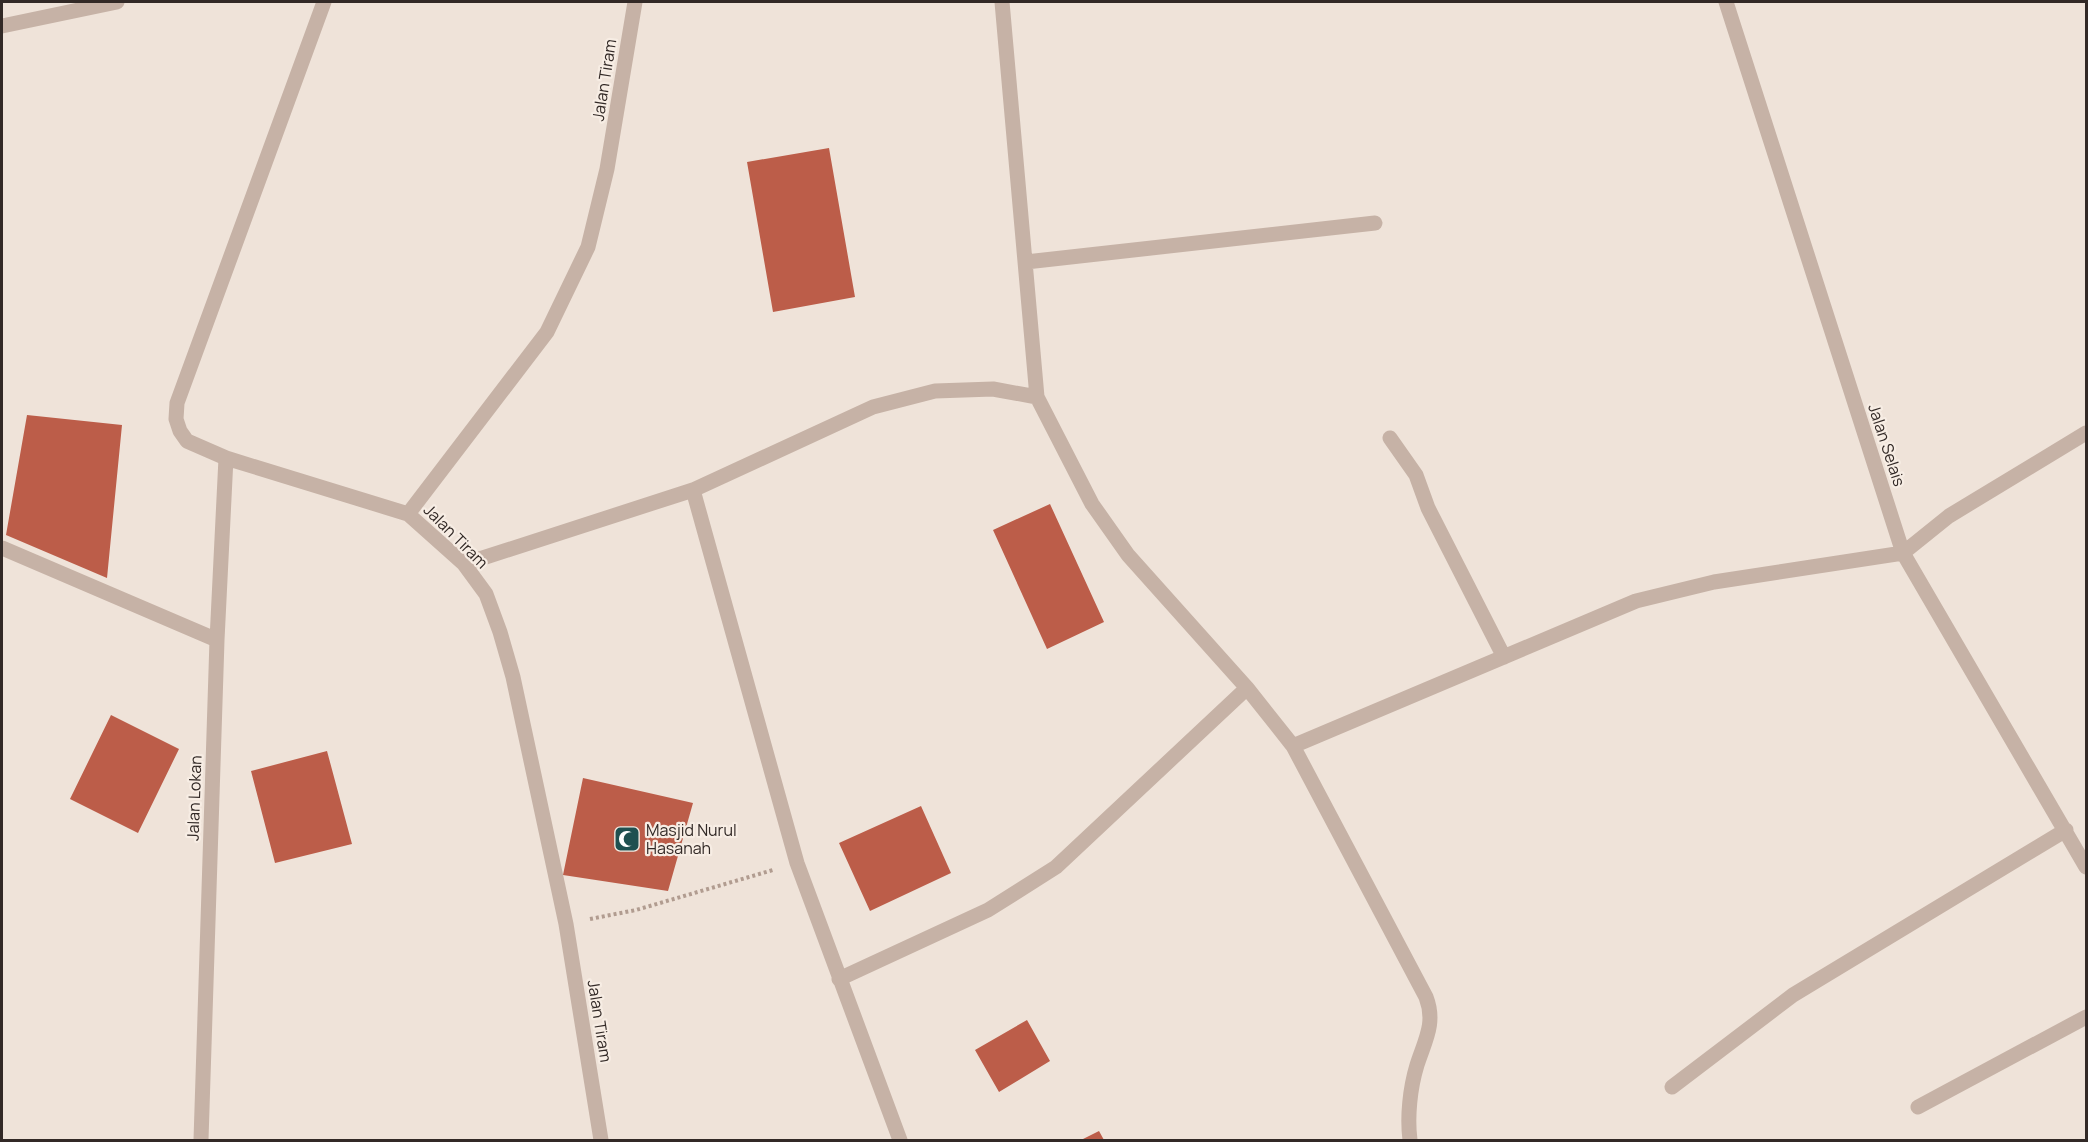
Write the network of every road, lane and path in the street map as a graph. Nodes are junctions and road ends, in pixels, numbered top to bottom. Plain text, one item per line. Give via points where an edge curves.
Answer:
1 (117, 2) edge
2 (324, 2) edge
3 (635, 2) edge
4 (1002, 2) edge
5 (1726, 2) edge
6 (2, 26) edge
7 (1375, 223) dead end
8 (1026, 262) junction
9 (1037, 397) junction
10 (2086, 433) edge
11 (1390, 438) dead end
12 (226, 458) junction
13 (693, 490) junction
14 (408, 514) junction
15 (2, 548) edge
16 (1903, 553) junction
17 (464, 564) junction
18 (217, 640) junction
19 (1504, 657) junction
20 (1247, 688) junction
21 (1293, 746) junction
22 (2066, 830) junction
23 (797, 863) junction
24 (2086, 867) edge
25 (566, 924) junction
26 (839, 979) junction
27 (2086, 1017) edge
28 (1672, 1087) dead end
29 (1918, 1107) dead end
30 (201, 1140) edge
31 (601, 1140) edge
32 (900, 1140) edge
33 (1406, 1140) edge

1 - 6 street
2 - 12 street via 177,403 178,425 187,441
3 - 14 street, Jalan Tiram via 607,169 588,247 547,332
4 - 8 street
5 - 16 street, Jalan Selais
7 - 8 street
8 - 9 street
9 - 13 street via 993,389 935,392 873,407
9 - 20 street via 1092,504 1128,555
10 - 16 street via 1949,516
11 - 19 street via 1416,475 1428,508
12 - 14 street
12 - 18 street, Jalan Lokan
13 - 17 street
13 - 23 street
14 - 17 street, Jalan Tiram
15 - 18 street
16 - 19 street via 1714,582 1635,601
16 - 22 street, Jalan Selais
17 - 25 street, Jalan Tiram via 486,594 513,678
18 - 30 street, Jalan Lokan
19 - 21 street
20 - 21 street
20 - 26 street via 1056,867 988,910
21 - 33 street via 1431,1011 1431,1028 1417,1067
22 - 24 street, Jalan Selais
22 - 28 street via 1793,995
23 - 25 path via 636,910
23 - 26 street
25 - 31 street, Jalan Tiram
26 - 32 street
27 - 29 street

